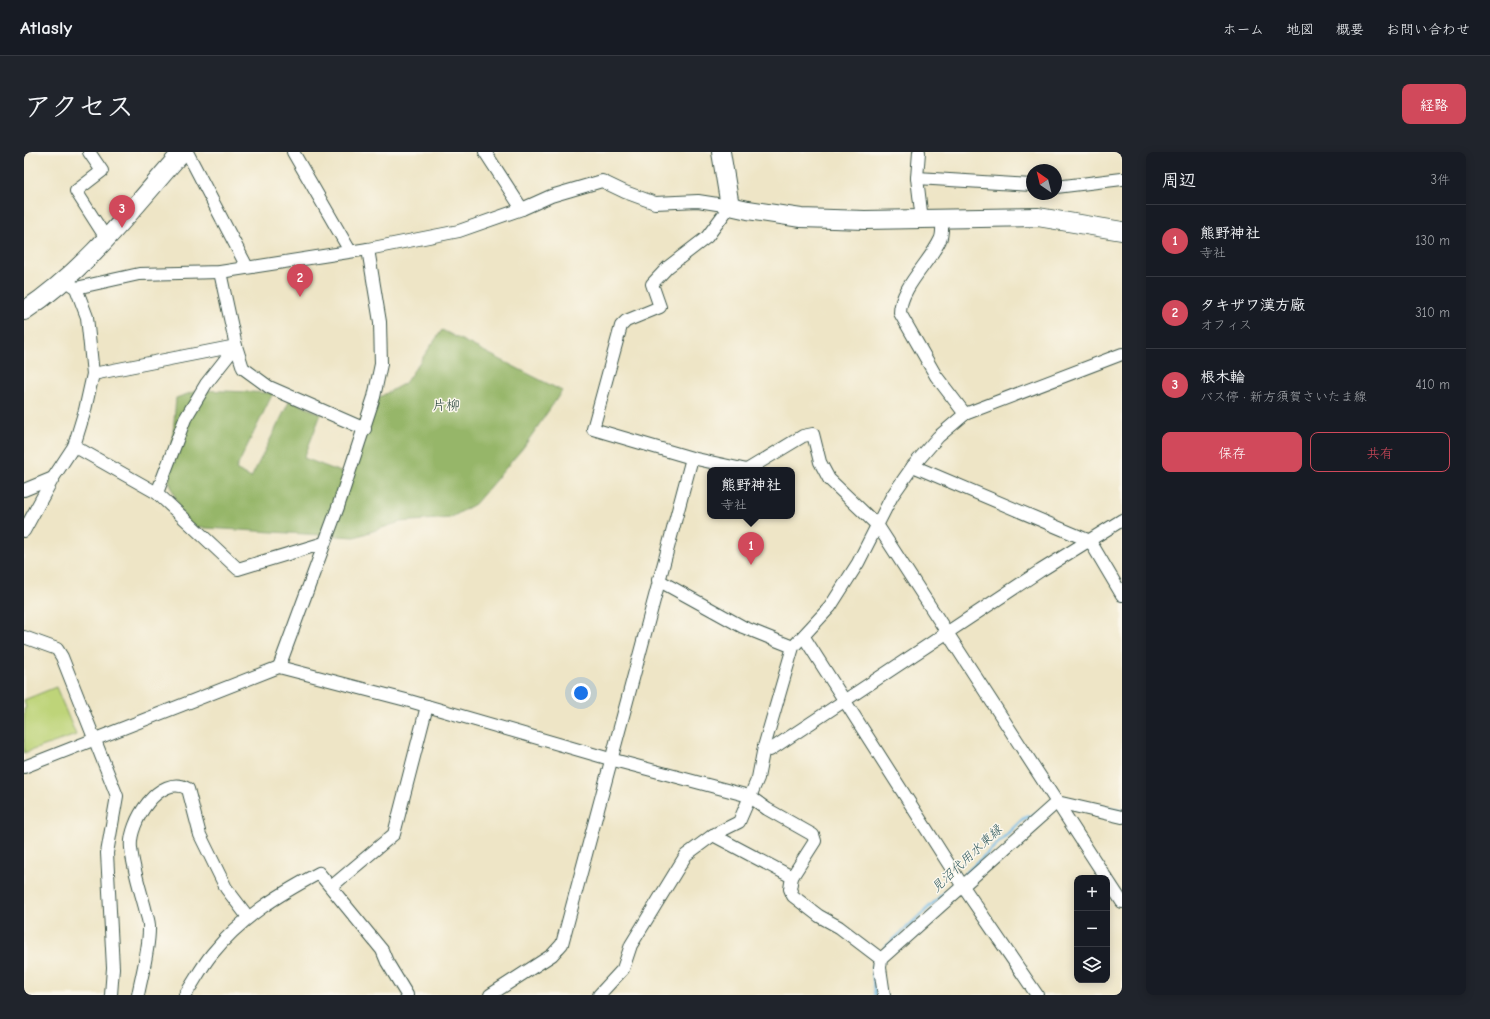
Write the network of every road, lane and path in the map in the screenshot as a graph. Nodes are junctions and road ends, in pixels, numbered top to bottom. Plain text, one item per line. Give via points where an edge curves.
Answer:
1 (89, 152) edge
2 (182, 152) edge
3 (187, 152) edge
4 (293, 152) edge
5 (485, 152) edge
6 (721, 152) edge
7 (919, 152) edge
8 (917, 178) junction
9 (1122, 179) edge
10 (1026, 185) edge
11 (1062, 186) edge
12 (730, 206) junction
13 (522, 209) junction
14 (942, 219) junction
15 (922, 220) junction
16 (1122, 231) edge
17 (106, 238) junction
18 (368, 249) junction
19 (350, 251) junction
20 (247, 267) junction
21 (220, 272) junction
22 (71, 284) junction
23 (24, 311) edge
24 (236, 346) junction
25 (1122, 354) edge
26 (93, 374) junction
27 (965, 414) junction
28 (365, 429) junction
29 (74, 446) junction
30 (692, 458) junction
31 (913, 466) junction
32 (733, 467) edge
33 (752, 467) edge
34 (53, 478) junction
35 (24, 490) edge
36 (157, 493) junction
37 (1122, 520) edge
38 (878, 526) junction
39 (24, 531) edge
40 (1090, 541) junction
41 (324, 543) junction
42 (658, 580) junction
43 (1122, 595) edge
44 (948, 634) junction
45 (24, 637) edge
46 (804, 637) junction
47 (793, 647) junction
48 (280, 667) junction
49 (844, 700) junction
50 (427, 706) junction
51 (95, 738) junction
52 (764, 747) junction
53 (610, 759) junction
54 (24, 767) edge
55 (749, 796) junction
56 (1057, 802) junction
57 (1122, 817) edge
58 (713, 835) junction
59 (1104, 875) edge
60 (792, 877) junction
61 (1110, 884) edge
62 (962, 885) junction
63 (331, 887) junction
64 (1122, 902) edge
65 (248, 917) junction
66 (881, 959) junction
67 (492, 994) edge
68 (111, 995) edge
69 (138, 995) edge
70 (184, 995) edge
71 (407, 995) edge
72 (599, 995) edge
73 (884, 995) edge
74 (1037, 995) edge

1 - 17 street via 102,171 76,191
2 - 17 street
3 - 20 street
4 - 19 street
5 - 13 street
6 - 12 street
7 - 8 street
8 - 10 street
8 - 15 street
9 - 11 street
12 - 13 street via 698,201 656,203 602,181 551,196
12 - 15 street via 802,218
12 - 30 street via 707,237 668,267 652,284 660,307 626,320 622,326 593,429
13 - 18 street via 459,231
14 - 15 street
14 - 16 street via 1038,217
14 - 27 street via 941,239 910,286 900,305 900,313 936,376
17 - 22 street
18 - 19 street
18 - 28 street via 380,322 380,364
19 - 20 street
20 - 21 street
21 - 22 street via 139,274
21 - 24 street
22 - 23 street
22 - 26 street via 87,317
24 - 26 street
24 - 28 street via 243,368 269,387
24 - 36 street via 206,384 185,418
25 - 27 street
26 - 29 street
27 - 31 street via 938,437
28 - 41 street
29 - 34 street
29 - 36 street
30 - 32 street
30 - 42 street
31 - 38 street via 892,496
31 - 40 street
33 - 38 street via 803,436 813,434 820,462 829,480
34 - 35 street
34 - 39 street
36 - 41 street via 238,569
37 - 40 street
38 - 44 street
38 - 46 street via 830,607
40 - 43 street
40 - 44 street via 1040,571
41 - 48 street
42 - 47 street via 743,627
42 - 53 street
44 - 49 street
44 - 56 street
45 - 51 street via 57,649
46 - 47 street
46 - 49 street
47 - 52 street
48 - 50 street
48 - 51 street
49 - 52 street via 770,750
49 - 62 street
50 - 53 street
50 - 63 street via 394,834
51 - 54 street
51 - 68 street via 117,796 107,853 113,968
52 - 55 street via 758,778
53 - 55 street
53 - 67 street via 562,944 552,955
55 - 58 street via 738,822
55 - 60 street via 813,835 815,841
56 - 57 street
56 - 59 street
56 - 62 street
58 - 60 street
58 - 72 street via 686,855 631,945 623,969
60 - 66 street via 790,889 793,896
61 - 64 street
62 - 66 street
62 - 74 street
63 - 65 street via 319,872 281,893
63 - 71 street via 382,950
65 - 69 street via 226,888 203,842 188,789 181,784 169,786 153,796 141,812 132,833 131,848 150,928
65 - 70 street via 211,955
66 - 73 street

